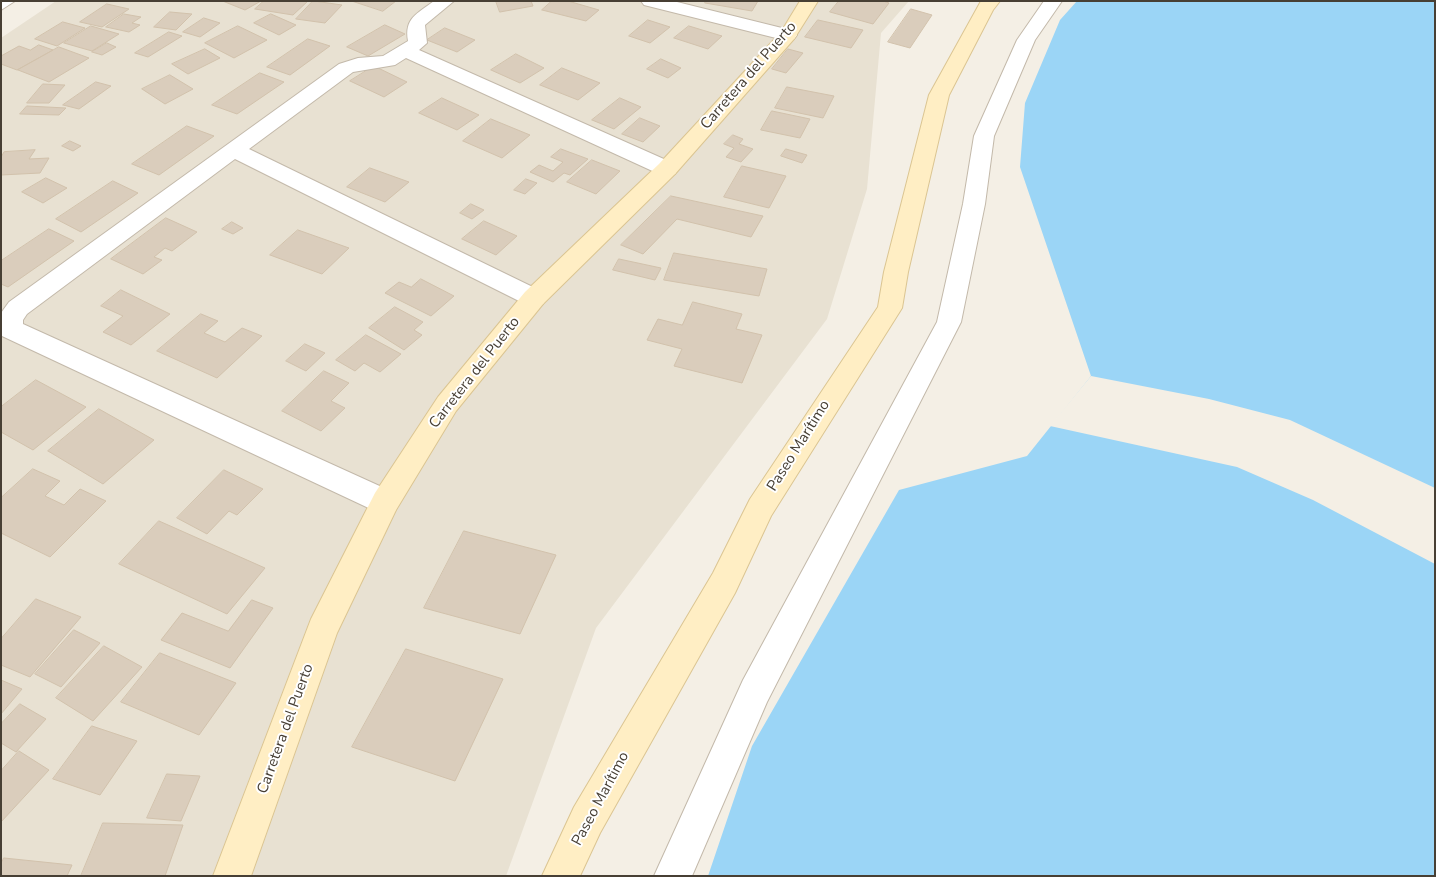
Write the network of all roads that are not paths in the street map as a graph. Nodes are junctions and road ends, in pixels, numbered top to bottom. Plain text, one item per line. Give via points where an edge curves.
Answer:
1 (9, 1) edge
2 (445, 1) edge
3 (650, 1) edge
4 (809, 1) edge
5 (991, 1) edge
6 (1053, 1) edge
7 (1, 6) edge
8 (788, 35) junction
9 (406, 51) junction
10 (235, 151) junction
11 (667, 169) junction
12 (534, 298) junction
13 (385, 502) junction
14 (232, 876) edge
15 (561, 876) edge
16 (673, 876) edge

1 - 7 lane
2 - 9 street via 417,23 418,42
3 - 8 street
4 - 8 main road, Carretera del Puerto
5 - 15 main road, Paseo Marítimo via 939,95 890,308 760,508 724,583 588,820
6 - 16 street via 1026,40 984,136 974,204 949,322 755,691
8 - 11 main road, Carretera del Puerto
9 - 10 street via 388,61 346,68
9 - 11 street
10 - 12 street
10 - 13 street via 18,308 10,319 11,329
11 - 12 main road, Carretera del Puerto
12 - 13 main road, Carretera del Puerto via 447,404
13 - 14 main road, Carretera del Puerto via 322,630

